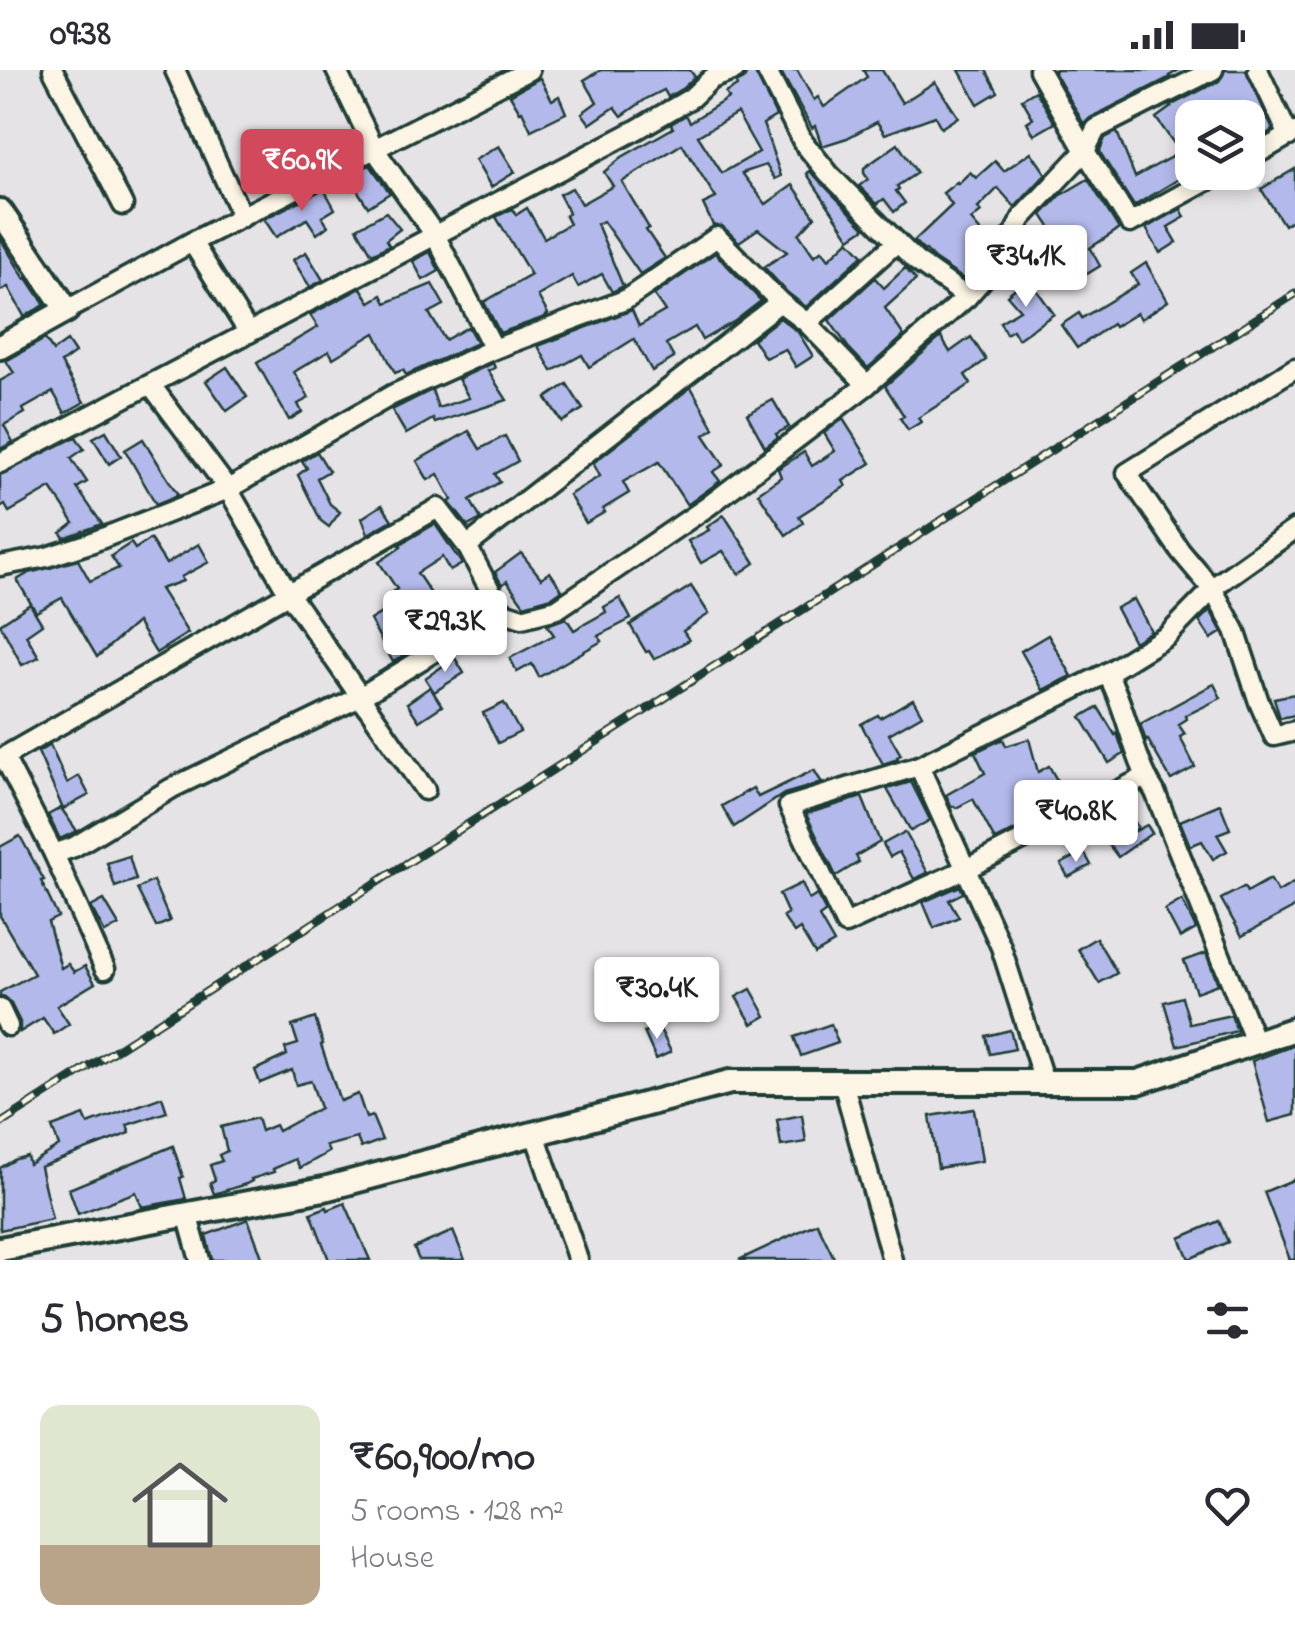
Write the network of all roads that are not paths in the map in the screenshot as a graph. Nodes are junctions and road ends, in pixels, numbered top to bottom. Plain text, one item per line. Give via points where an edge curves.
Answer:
1 (53, 70) edge
2 (175, 70) edge
3 (336, 70) edge
4 (529, 70) edge
5 (735, 70) edge
6 (766, 70) edge
7 (1039, 70) edge
8 (1213, 70) edge
9 (1258, 70) edge
10 (709, 75) edge
11 (1292, 134) edge
12 (1265, 149) edge
13 (376, 150) junction
14 (1085, 150) junction
15 (1191, 190) edge
16 (124, 205) dead end
17 (242, 217) junction
18 (4, 225) edge
19 (434, 236) junction
20 (192, 242) junction
21 (897, 242) junction
22 (967, 297) junction
23 (780, 302) junction
24 (67, 310) junction
25 (808, 323) junction
26 (249, 333) junction
27 (0, 347) edge
28 (494, 349) junction
29 (1295, 368) edge
30 (151, 384) junction
31 (867, 384) junction
32 (0, 463) edge
33 (228, 489) junction
34 (1295, 529) edge
35 (467, 546) junction
36 (0, 566) edge
37 (1213, 590) junction
38 (289, 594) junction
39 (500, 611) junction
40 (1108, 672) junction
41 (360, 697) junction
42 (1295, 731) edge
43 (2, 758) edge
44 (919, 766) junction
45 (1145, 776) junction
46 (426, 790) dead end
47 (54, 854) junction
48 (966, 869) junction
49 (106, 969) dead end
50 (1295, 1029) edge
51 (1255, 1042) junction
52 (844, 1082) junction
53 (1044, 1082) junction
54 (535, 1134) junction
55 (186, 1214) junction
56 (0, 1250) edge
57 (200, 1260) edge
58 (578, 1260) edge
59 (892, 1260) edge

1 - 16 street
2 - 17 street
3 - 13 street
4 - 13 street
5 - 10 street
6 - 21 street via 803,142
7 - 14 street
8 - 14 street via 1096,129
9 - 11 street
10 - 19 street via 691,98
11 - 12 street
13 - 17 street
13 - 19 street
14 - 15 street via 1130,224
14 - 22 street via 1022,218 1000,260
17 - 20 street
18 - 24 street
19 - 26 street
19 - 28 street
20 - 24 street
20 - 26 street
21 - 22 street
21 - 25 street
22 - 31 street
23 - 25 street
23 - 28 street via 717,236 624,300
23 - 35 street
24 - 27 street
25 - 31 street
26 - 30 street
28 - 33 street via 392,395
29 - 37 street via 1127,473
30 - 32 street
30 - 33 street
31 - 39 street via 708,508 557,609 522,618
33 - 36 street via 47,558
33 - 38 street
34 - 37 street
35 - 38 street via 438,508
35 - 39 street
37 - 40 street via 1167,636
37 - 42 street via 1236,630 1274,736
38 - 41 street
38 - 43 street
39 - 41 street
40 - 44 street
40 - 45 street
41 - 46 street
41 - 47 street
43 - 47 street
44 - 48 street
44 - 48 street via 789,806 845,924
45 - 48 street
45 - 51 street
47 - 49 street
48 - 53 street via 1000,946
50 - 51 street
51 - 53 street via 1138,1082
52 - 53 street
52 - 54 street via 730,1082
52 - 59 street
54 - 55 street via 324,1189
54 - 58 street
55 - 56 street
55 - 57 street

